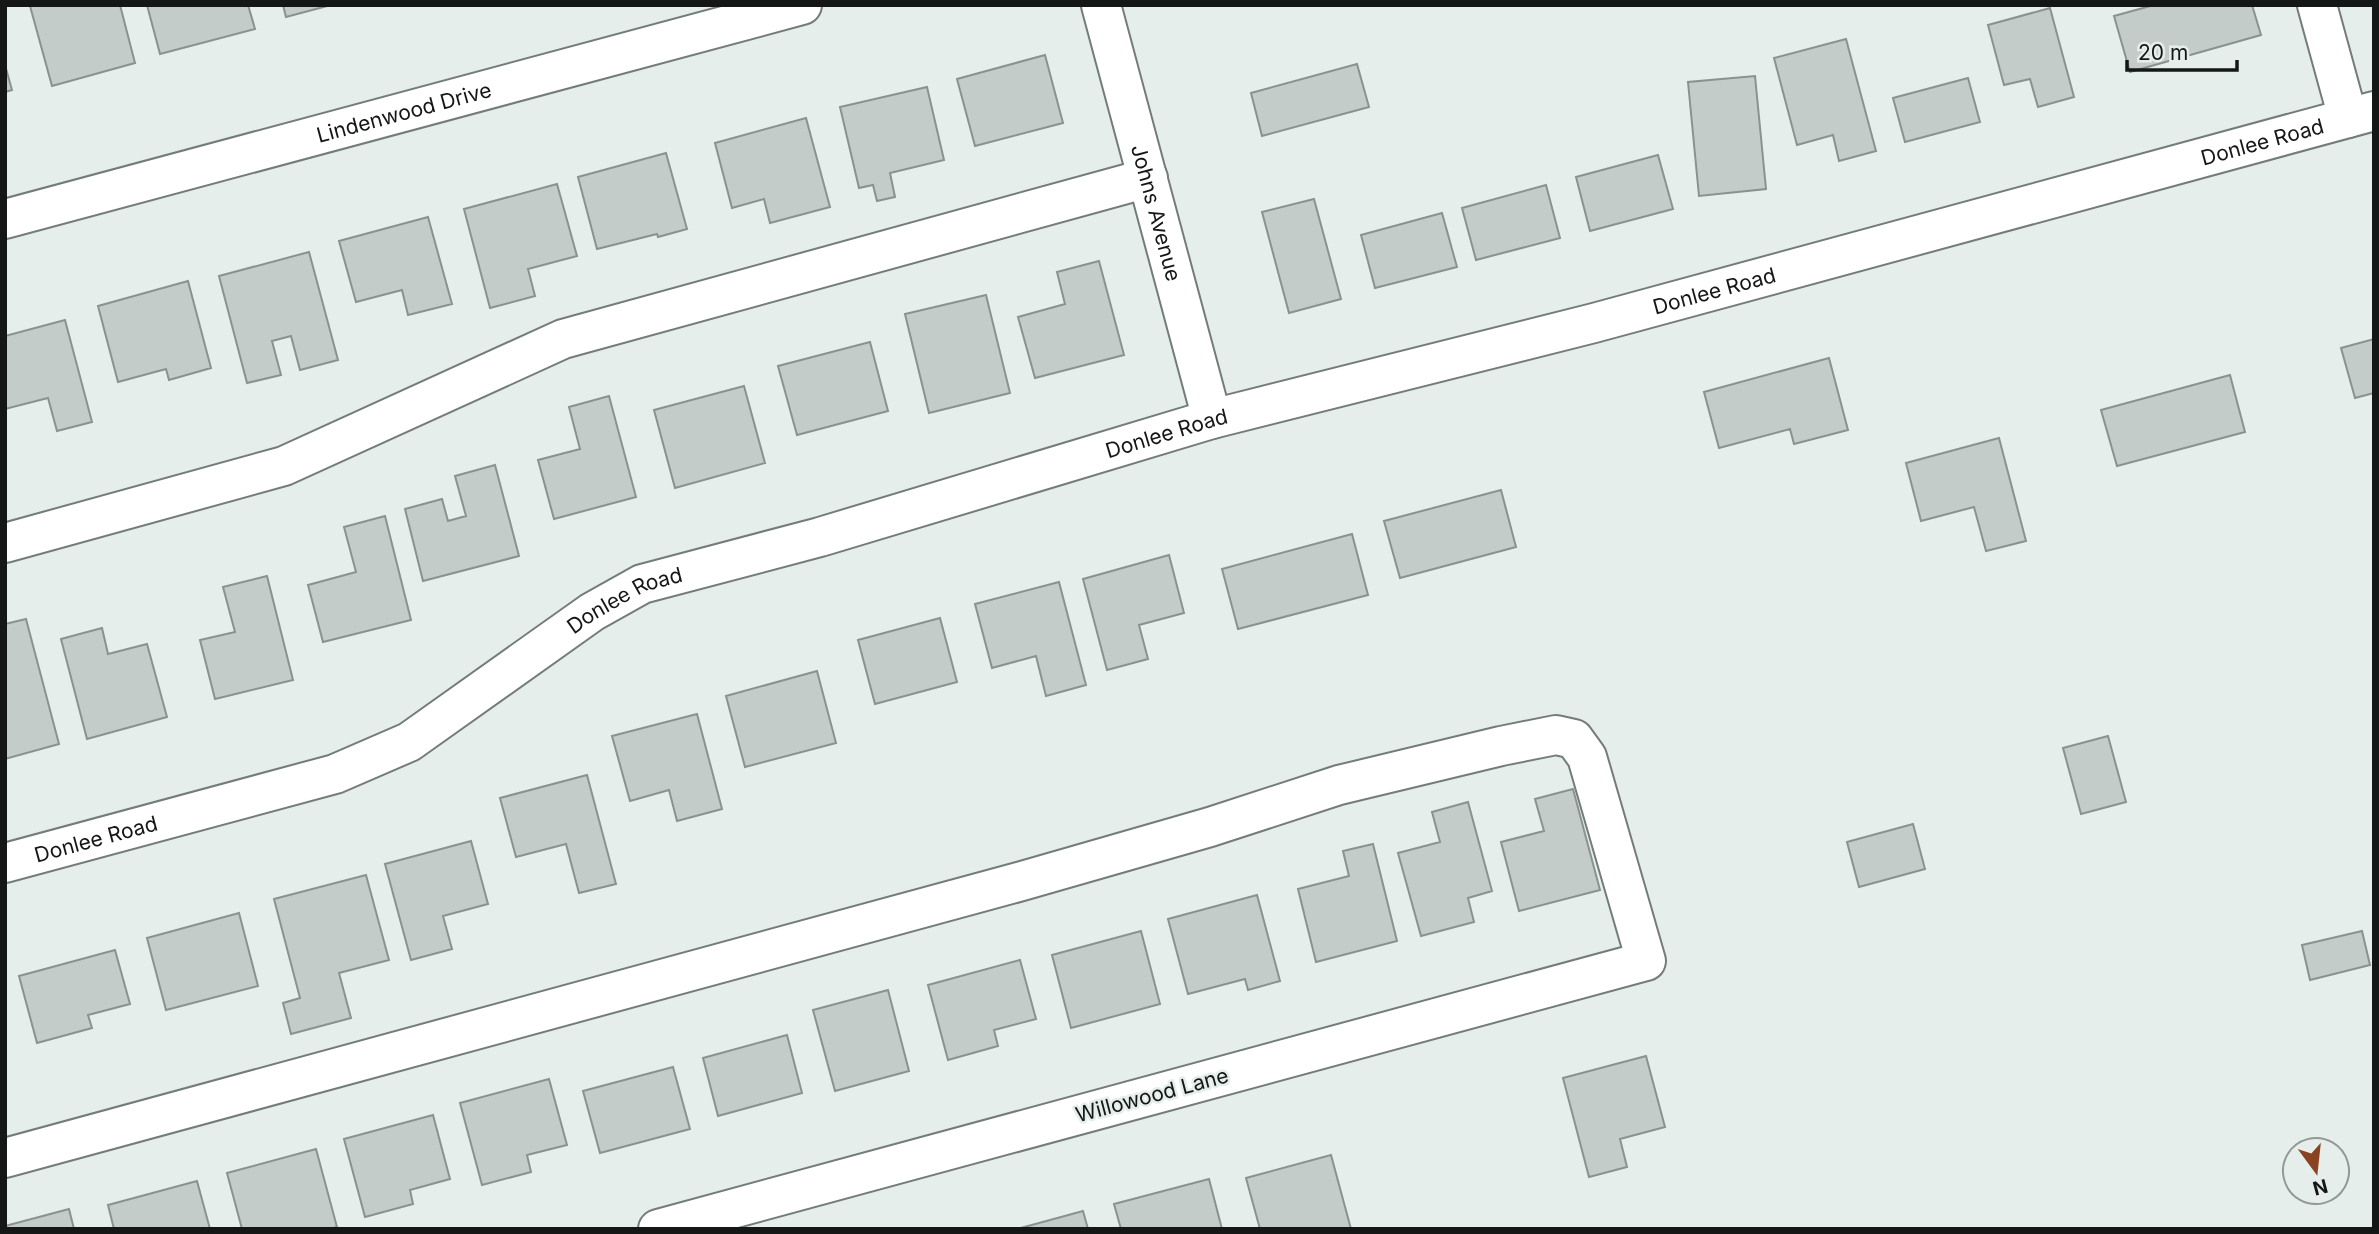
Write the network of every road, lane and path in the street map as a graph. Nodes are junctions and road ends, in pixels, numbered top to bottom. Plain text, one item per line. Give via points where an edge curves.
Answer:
1 (802, 5) edge
2 (1101, 5) edge
3 (2317, 5) edge
4 (2361, 114) edge
5 (1148, 178) junction
6 (5, 219) edge
7 (1212, 419) junction
8 (5, 543) edge
9 (5, 863) edge
10 (5, 1158) edge
11 (658, 1229) edge

1 - 6 street, Lindenwood Drive
2 - 5 street, Johns Avenue
3 - 4 street
4 - 7 street, Donlee Road via 1607,319
5 - 7 street, Johns Avenue
5 - 8 street via 563,339 284,466
7 - 9 street, Donlee Road via 820,537 642,584 592,612 409,742 335,774
10 - 11 street, Willowood Lane via 1022,881 1339,785 1556,736 1574,739 1587,757 1646,961

